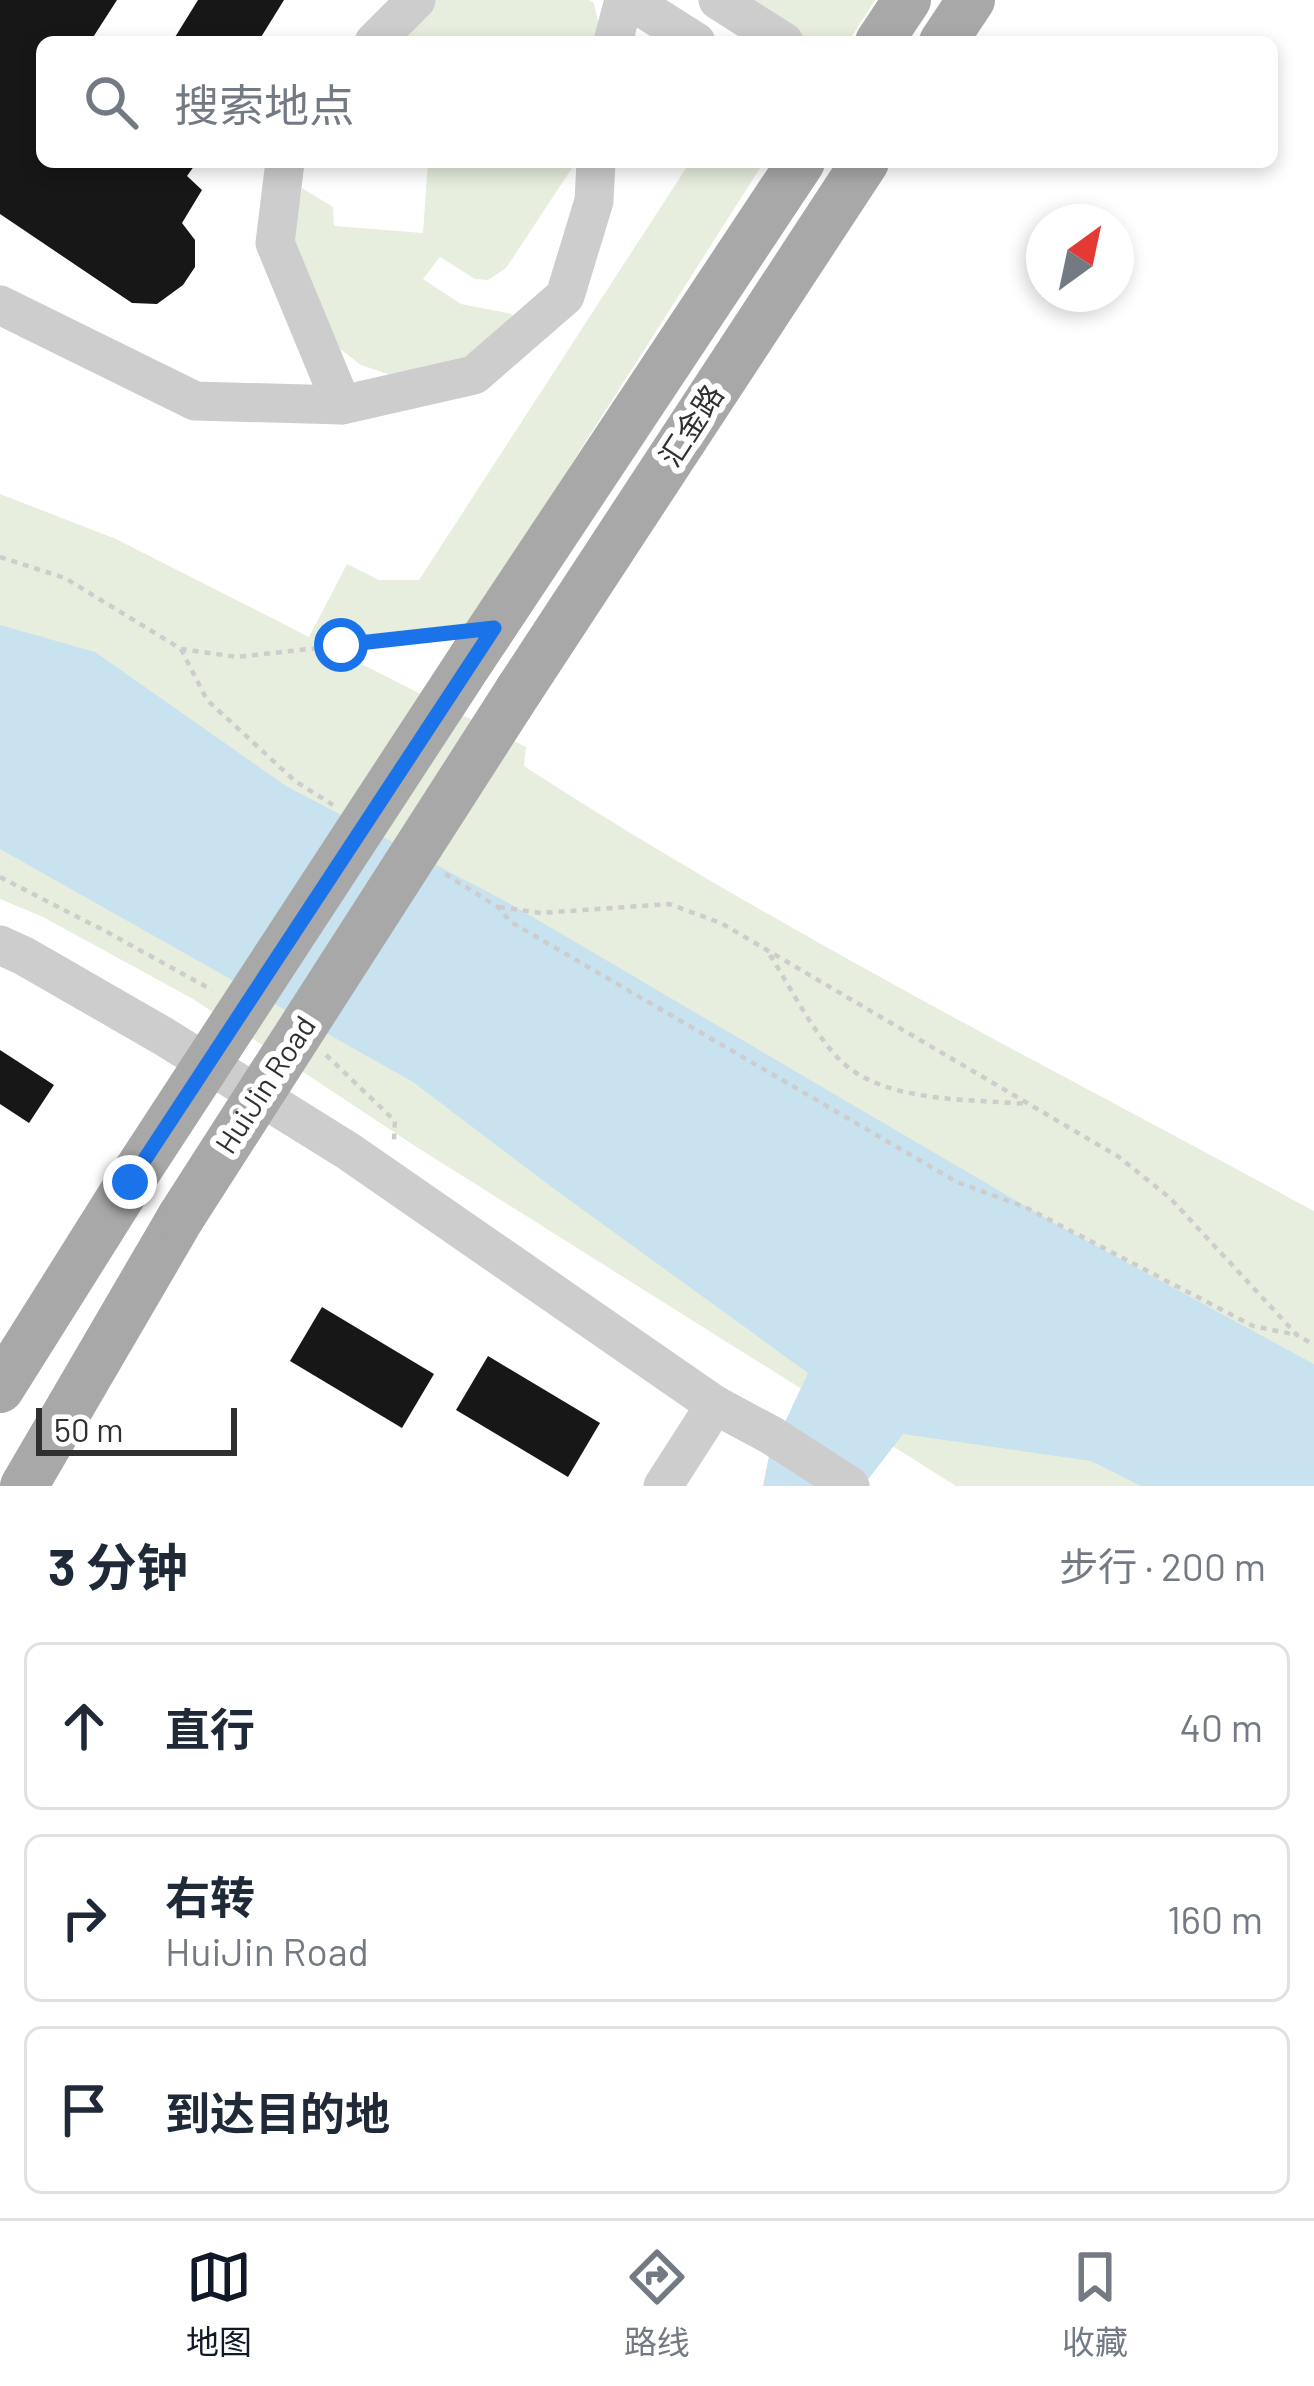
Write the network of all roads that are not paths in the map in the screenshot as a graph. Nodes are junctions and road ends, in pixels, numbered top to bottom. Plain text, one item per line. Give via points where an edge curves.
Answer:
1 (416, 0) edge
2 (627, 0) edge
3 (718, 0) edge
4 (907, 0) edge
5 (970, 0) edge
6 (380, 36) edge
7 (615, 36) edge
8 (686, 36) edge
9 (775, 36) edge
10 (883, 36) edge
11 (947, 36) edge
12 (283, 168) edge
13 (596, 168) edge
14 (797, 168) edge
15 (861, 168) edge
16 (0, 305) edge
17 (342, 405) junction
18 (483, 643) joint
19 (519, 690) joint
20 (0, 945) edge
21 (0, 1390) edge
22 (715, 1405) junction
23 (24, 1486) edge
24 (663, 1486) edge
25 (850, 1486) edge

1 - 6 street
2 - 7 street
2 - 8 street
3 - 9 street
4 - 10 main road
5 - 11 main road
12 - 17 street via 275,243
13 - 17 street via 565,296 474,375
14 - 18 main road, 汇金路
15 - 19 main road, 汇金路
16 - 17 street via 195,401
18 - 21 main road, HuiJin Road, bridge
19 - 23 main road, HuiJin Road, bridge via 181,1217
20 - 22 street via 348,1150
22 - 24 street
22 - 25 street

